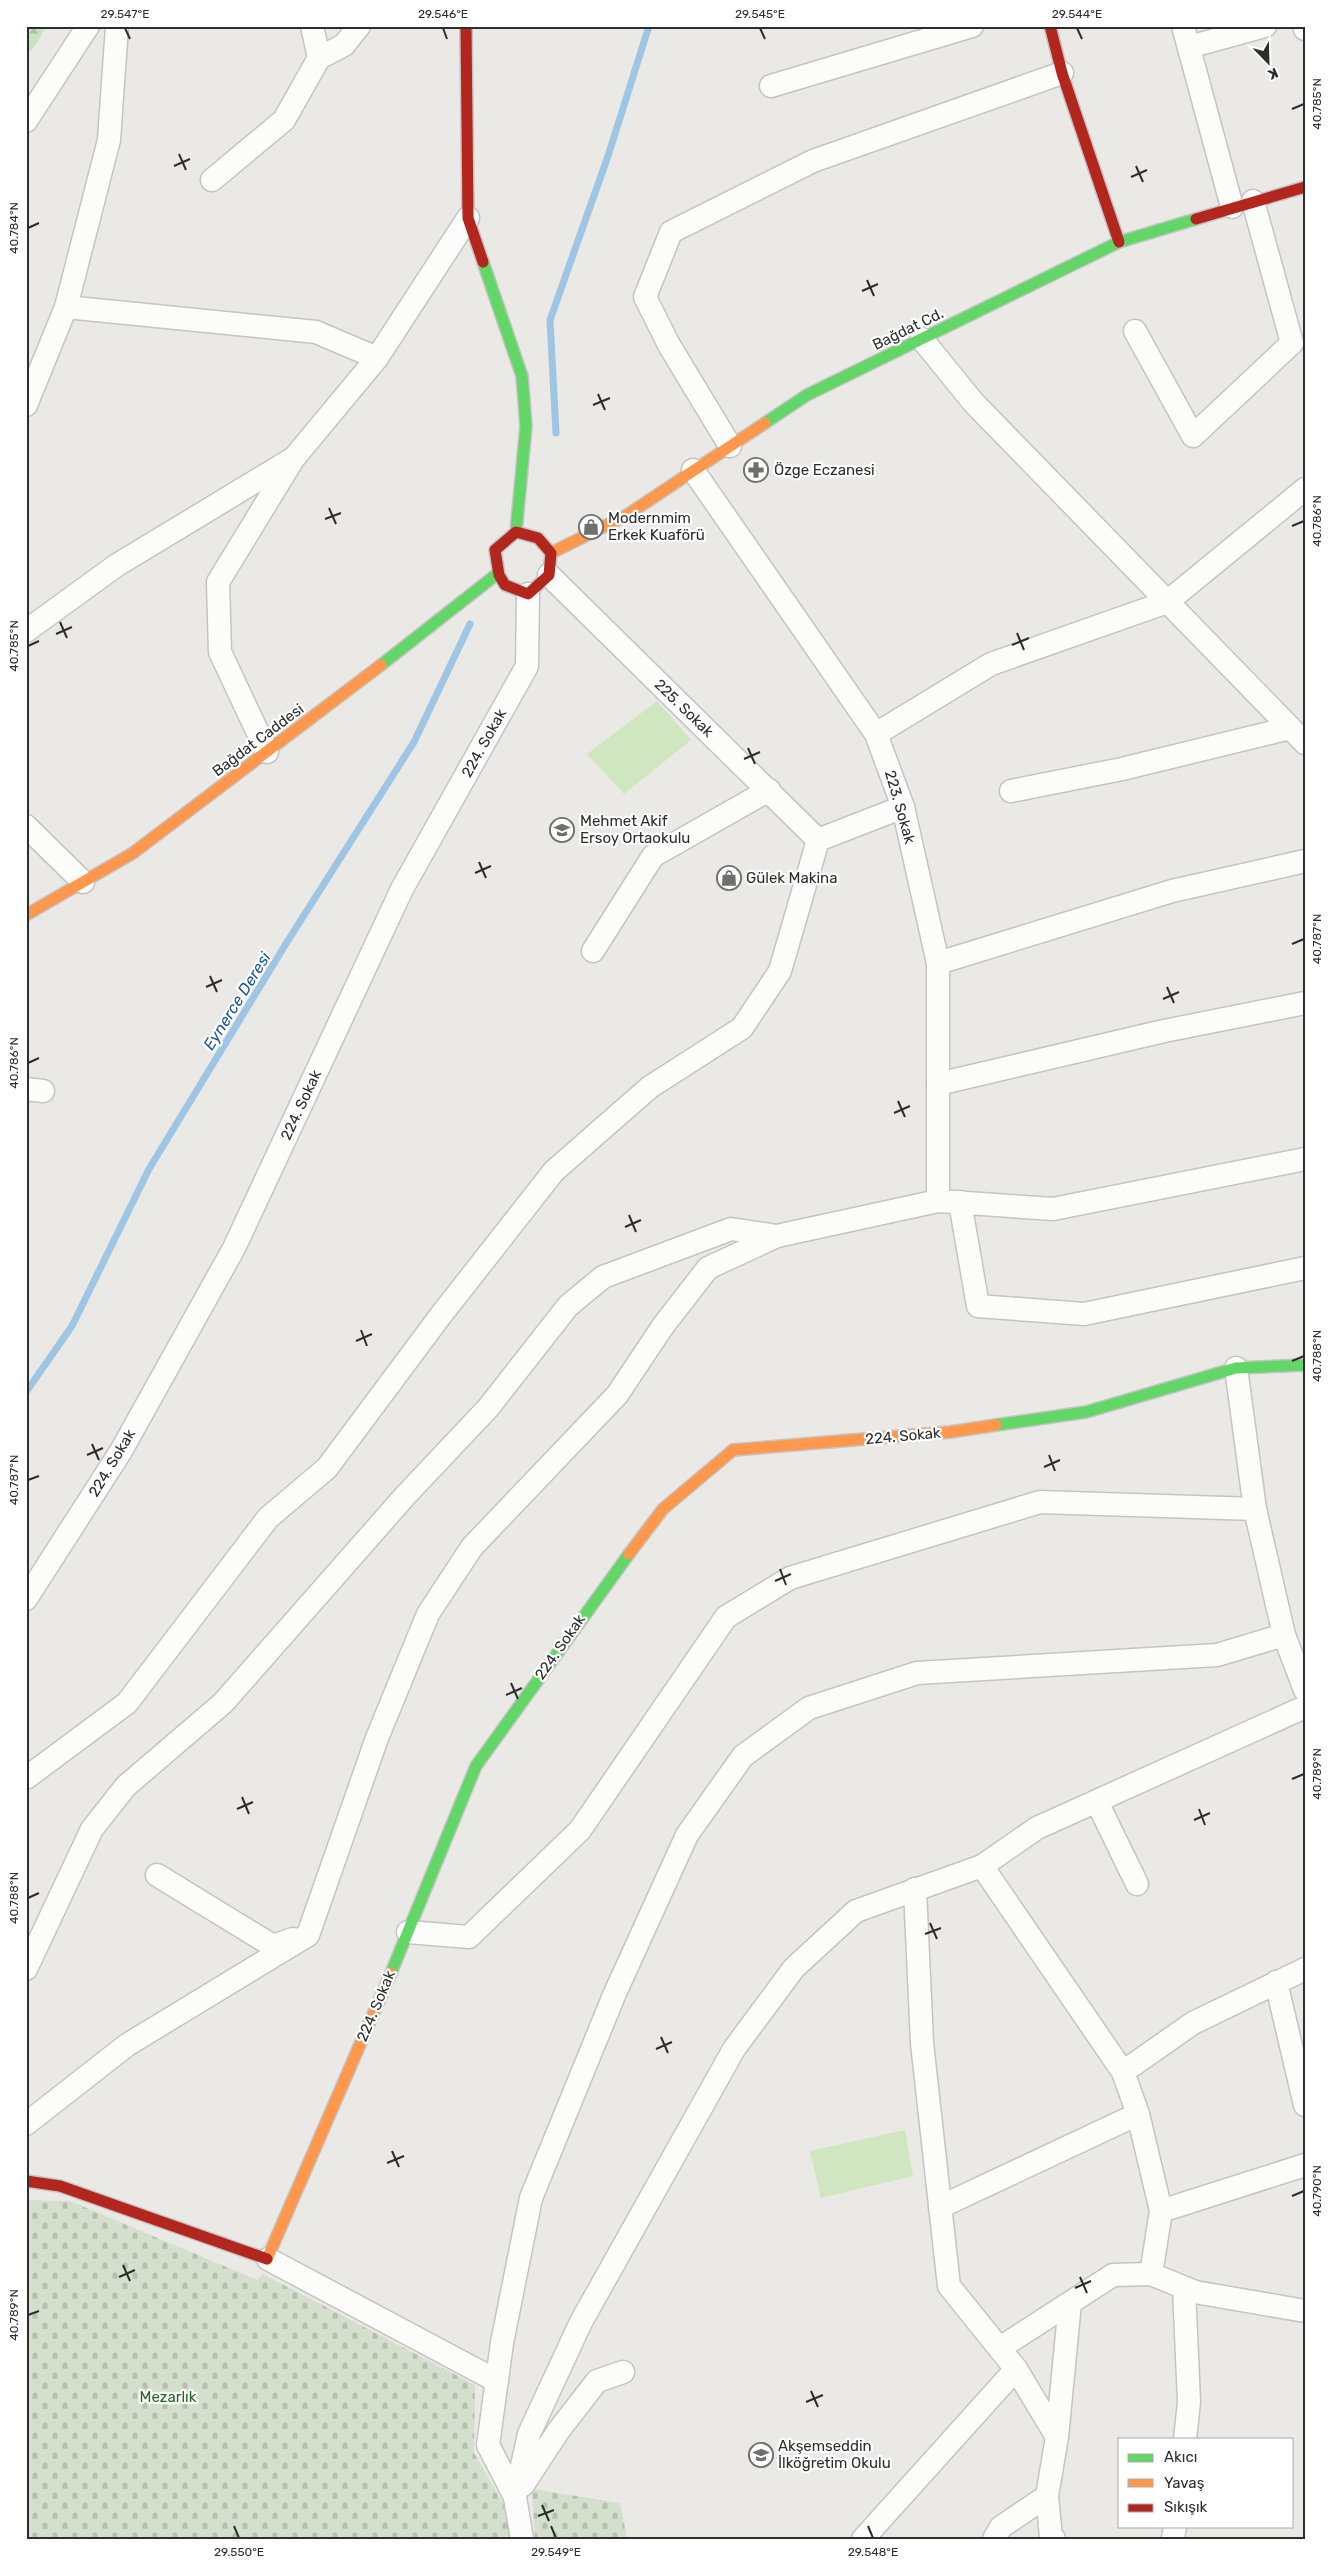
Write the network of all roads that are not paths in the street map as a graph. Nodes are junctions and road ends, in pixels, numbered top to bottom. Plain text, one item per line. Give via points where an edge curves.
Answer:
1 (88, 26) edge
2 (117, 26) edge
3 (312, 26) edge
4 (359, 26) edge
5 (466, 26) edge
6 (972, 26) edge
7 (1050, 26) edge
8 (1265, 26) edge
9 (346, 36) edge
10 (1186, 37) edge
11 (319, 58) junction
12 (1062, 73) junction
13 (771, 86) dead end
14 (26, 121) edge
15 (212, 180) dead end
16 (1305, 187) edge
17 (1242, 204) junction
18 (468, 218) junction
19 (1119, 242) junction
20 (66, 307) junction
21 (1135, 330) dead end
22 (922, 339) junction
23 (376, 358) junction
24 (26, 405) edge
25 (730, 446) junction
26 (294, 458) junction
27 (693, 470) junction
28 (1305, 489) edge
29 (516, 532) junction
30 (551, 553) junction
31 (497, 574) junction
32 (549, 575) junction
33 (528, 594) junction
34 (1167, 602) junction
35 (26, 631) edge
36 (876, 734) junction
37 (1297, 736) edge
38 (267, 752) junction
39 (769, 790) junction
40 (1011, 791) dead end
41 (903, 807) junction
42 (26, 826) edge
43 (818, 840) junction
44 (1305, 860) edge
45 (83, 882) junction
46 (26, 915) edge
47 (593, 951) dead end
48 (938, 963) junction
49 (1305, 1003) edge
50 (938, 1084) junction
51 (1305, 1159) edge
52 (949, 1202) junction
53 (777, 1236) junction
54 (1305, 1268) edge
55 (1305, 1365) edge
56 (1236, 1368) junction
57 (1255, 1509) junction
58 (26, 1599) edge
59 (1284, 1634) junction
60 (1305, 1690) edge
61 (1305, 1707) edge
62 (26, 1778) edge
63 (1097, 1802) junction
64 (982, 1866) junction
65 (157, 1875) dead end
66 (1137, 1884) dead end
67 (915, 1889) junction
68 (408, 1932) junction
69 (308, 1935) junction
70 (26, 1969) edge
71 (1305, 1969) edge
72 (1276, 1982) junction
73 (1123, 2072) junction
74 (1305, 2105) edge
75 (1138, 2114) junction
76 (26, 2124) edge
77 (1305, 2165) edge
78 (26, 2181) edge
79 (940, 2207) junction
80 (1161, 2210) junction
81 (268, 2259) junction
82 (1151, 2274) junction
83 (1184, 2288) junction
84 (1070, 2303) junction
85 (1305, 2311) edge
86 (1000, 2348) junction
87 (1016, 2369) junction
88 (623, 2372) dead end
89 (497, 2381) junction
90 (1057, 2437) junction
91 (1185, 2438) edge
92 (1048, 2496) junction
93 (515, 2497) junction
94 (522, 2539) edge
95 (863, 2539) edge
96 (994, 2539) edge
97 (1054, 2539) edge

1 - 14 street
2 - 20 street via 109,140
3 - 11 street
4 - 9 street
5 - 18 street
6 - 13 street
7 - 12 street
8 - 10 street
9 - 11 street
10 - 17 street
11 - 15 street via 284,120
12 - 19 street
12 - 25 street via 813,161 671,232 645,297 669,345
16 - 17 street, Bağdat Cd.
17 - 19 street, Bağdat Cd.
17 - 21 street via 1292,343 1193,436
18 - 23 street
18 - 29 street via 522,376 526,426
19 - 22 street, Bağdat Cd.
20 - 23 street via 316,332
20 - 24 street
22 - 25 street, Bağdat Cd. via 807,395
22 - 34 street via 974,402
23 - 26 street
25 - 27 street, Bağdat Cd.
26 - 35 street via 117,565
26 - 38 street via 218,582 220,652
27 - 30 street, Bağdat Cd. via 626,515
27 - 36 street, 223. Sokak
28 - 34 street
29 - 30 street via 538,538
29 - 31 street via 495,550
30 - 32 street
31 - 33 street via 509,589
31 - 38 street, Bağdat Caddesi
32 - 33 street
32 - 39 street, 225. Sokak
33 - 58 street, 224. Sokak via 527,666 402,889 234,1248 121,1451
34 - 36 street via 991,664
34 - 37 street
36 - 41 street, 223. Sokak
37 - 40 street
38 - 45 street, Bağdat Caddesi via 133,853
39 - 43 street, 225. Sokak
39 - 47 street via 653,856
41 - 43 street
41 - 48 street, 223. Sokak
42 - 45 street
43 - 62 street via 780,971 742,1028 650,1087 554,1171 327,1468 268,1518 127,1703
44 - 48 street via 1172,891
45 - 46 street, Bağdat Caddesi
48 - 50 street, 223. Sokak
49 - 50 street via 1164,1031
50 - 52 street, 223. Sokak
51 - 52 street via 1053,1209
52 - 53 street
52 - 54 street, 223. Sokak via 978,1306 1084,1314
53 - 69 street via 708,1268 663,1326 617,1395 472,1547 428,1614 377,1738
53 - 70 street via 731,1230 603,1277 568,1306 488,1408 223,1703 126,1786 92,1830
55 - 56 street, 224. Sokak
56 - 57 street
56 - 68 street, 224. Sokak via 1086,1412 950,1432 733,1450 663,1509 590,1605 476,1766
57 - 59 street
57 - 68 street via 1040,1502 790,1578 726,1618 580,1830 469,1937
59 - 60 street
59 - 89 street via 1217,1655 917,1673 809,1708 744,1756 687,1835 615,1993 531,2198
61 - 63 street
63 - 64 street via 1037,1828
63 - 66 street
64 - 67 street
64 - 73 street
65 - 69 street via 273,1946
67 - 79 street via 922,2043
67 - 93 street via 856,1911 794,1968 734,2049 581,2322 529,2434
68 - 81 street, 224. Sokak
69 - 76 street via 127,2045
71 - 72 street
72 - 73 street via 1193,2023
72 - 74 street
73 - 75 street
75 - 79 street
75 - 80 street
77 - 80 street
78 - 81 street via 60,2186
79 - 86 street via 948,2286
80 - 82 street
81 - 89 street
82 - 83 street
82 - 84 street via 1113,2275
83 - 85 street
83 - 91 street via 1189,2402
84 - 86 street
84 - 90 street
86 - 87 street
87 - 90 street
87 - 95 street
88 - 93 street via 597,2381 559,2430
89 - 93 street via 488,2445
90 - 92 street
92 - 96 street via 1001,2527
92 - 97 street via 1051,2536
93 - 94 street

